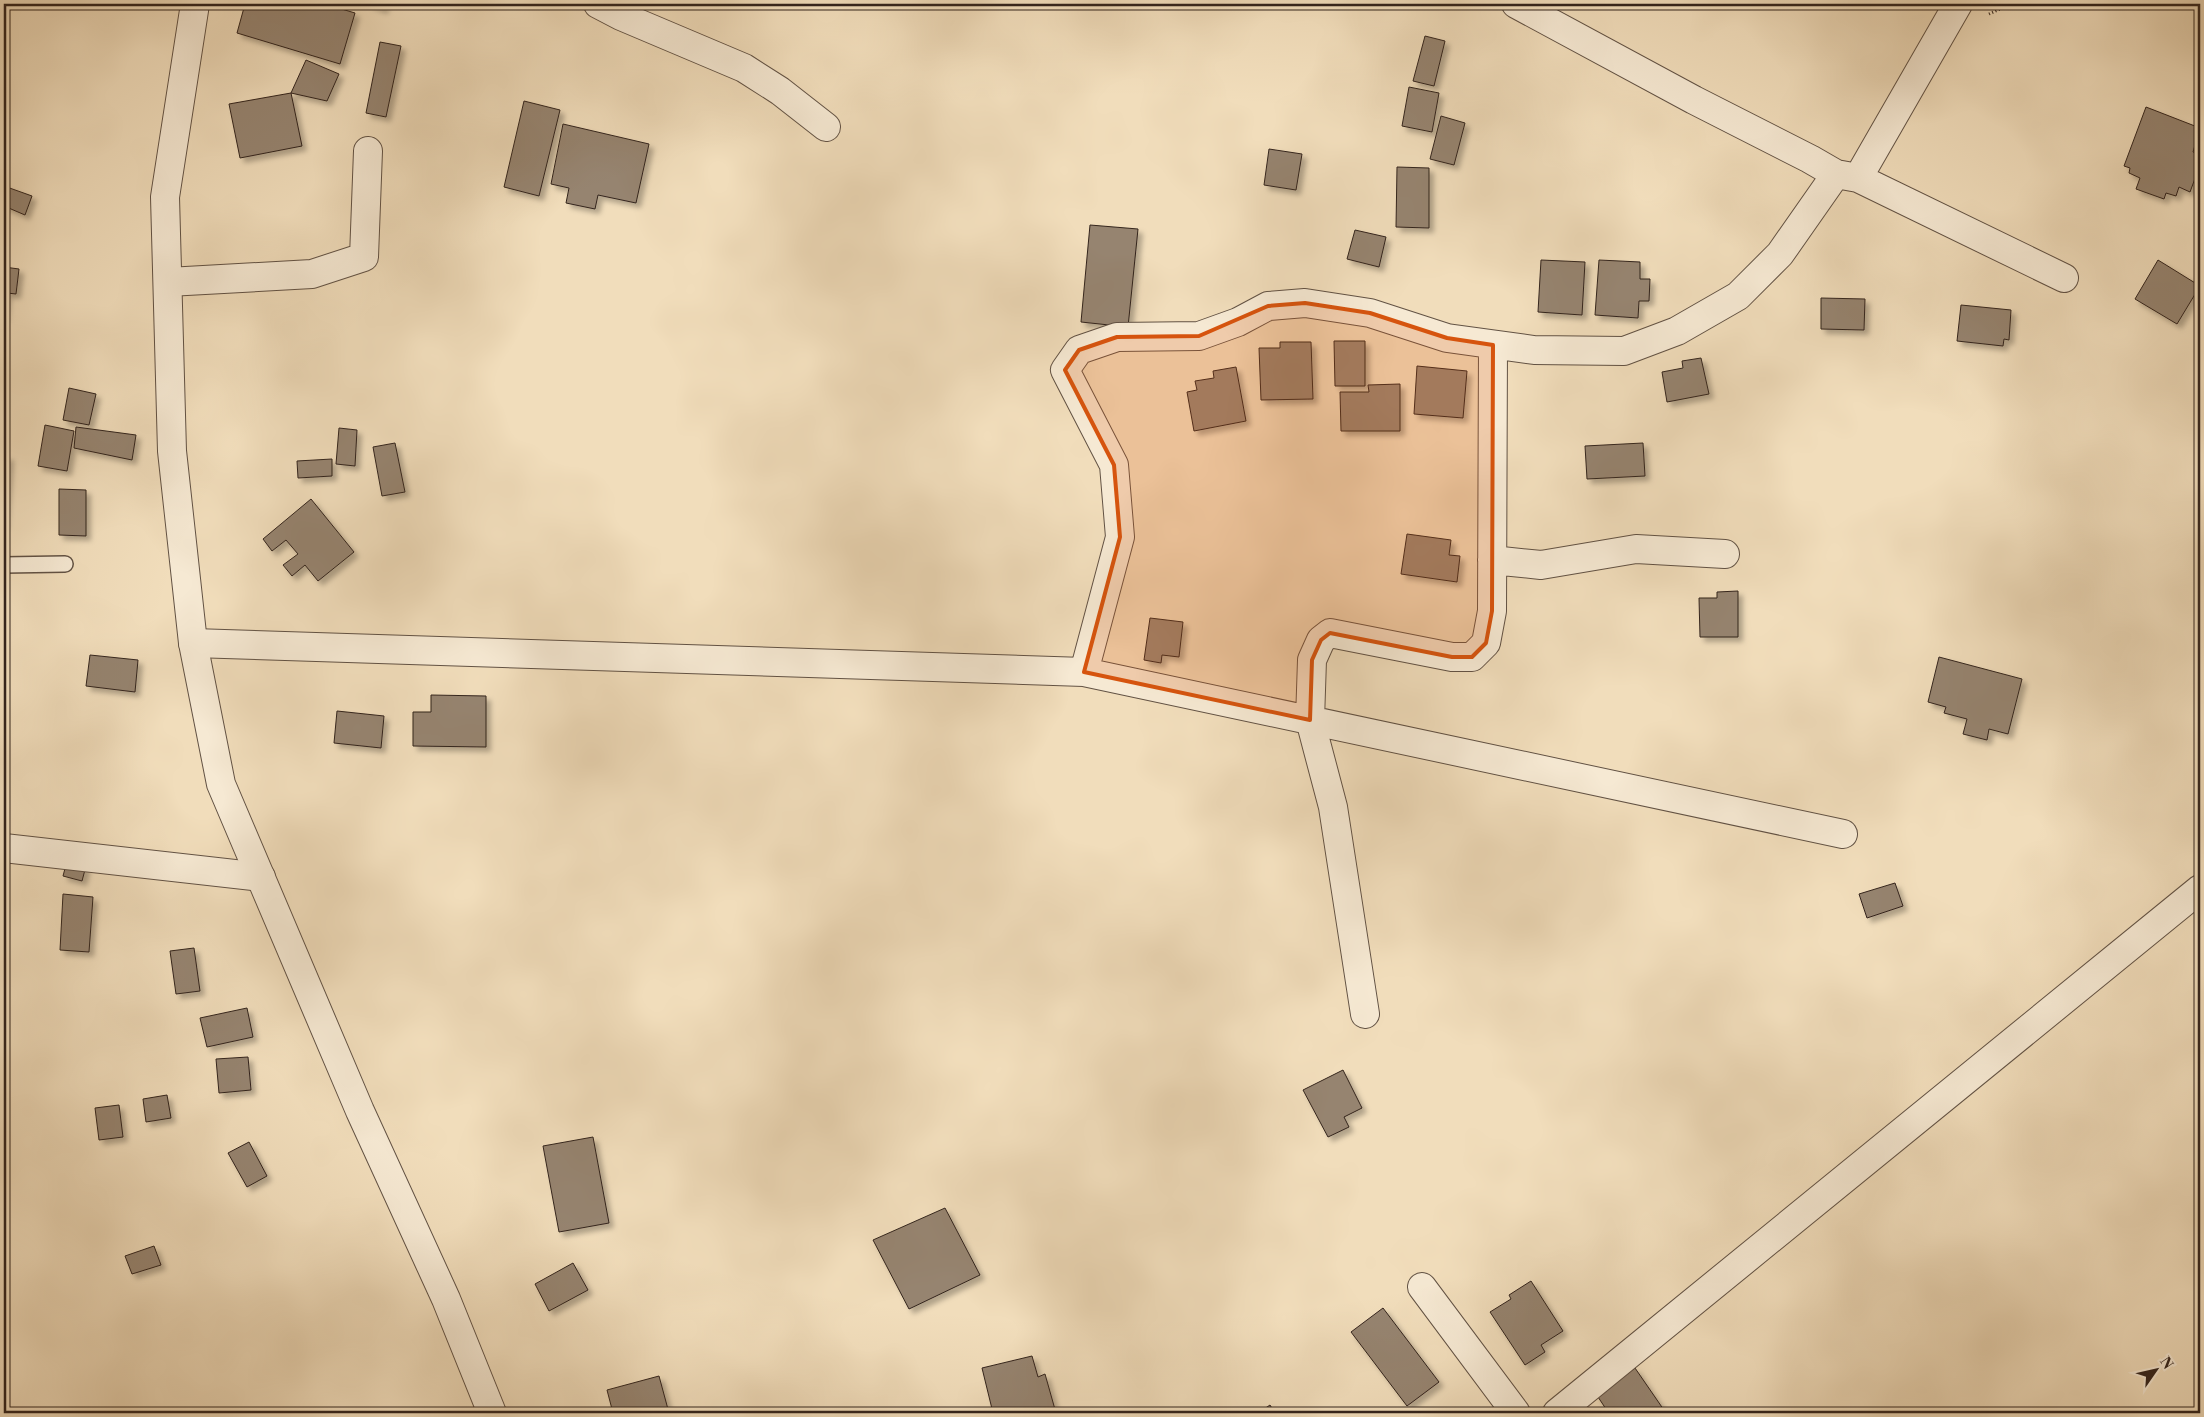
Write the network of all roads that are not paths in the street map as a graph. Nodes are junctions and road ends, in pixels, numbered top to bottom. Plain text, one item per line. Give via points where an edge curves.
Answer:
1 (195, 4) edge
2 (598, 4) edge
3 (1516, 4) edge
4 (1958, 4) edge
5 (826, 127) dead end
6 (368, 150) dead end
7 (1847, 176) junction
8 (2064, 278) dead end
9 (168, 282) junction
10 (1493, 344) junction
11 (1725, 554) dead end
12 (1492, 560) junction
13 (65, 564) dead end
14 (4, 565) edge
15 (193, 643) junction
16 (1084, 672) junction
17 (1310, 720) junction
18 (1843, 834) dead end
19 (4, 848) edge
20 (261, 877) junction
21 (2200, 889) edge
22 (1365, 1014) dead end
23 (1422, 1287) dead end
24 (492, 1413) edge
25 (1516, 1413) edge
26 (1557, 1413) edge

1 - 9 street via 165,198
2 - 5 street via 744,68
3 - 7 street via 1694,100
4 - 7 street
6 - 9 street via 364,257 312,274
7 - 8 street
7 - 10 street via 1780,254 1738,296 1677,331 1624,351 1534,350
9 - 15 street via 172,451
10 - 12 street
10 - 16 street via 1447,338 1370,313 1305,303 1268,306 1238,322 1199,336 1117,337 1080,350 1065,370 1114,465 1120,537
11 - 12 street via 1636,549 1541,565
12 - 17 street via 1492,612 1486,643 1472,657 1452,657 1330,634 1321,640 1312,660
13 - 14 lane
15 - 16 street
15 - 20 street via 221,784
16 - 17 street
17 - 18 street
17 - 22 street via 1333,807
19 - 20 street
20 - 24 street via 360,1111 446,1299
21 - 26 street
23 - 25 street

